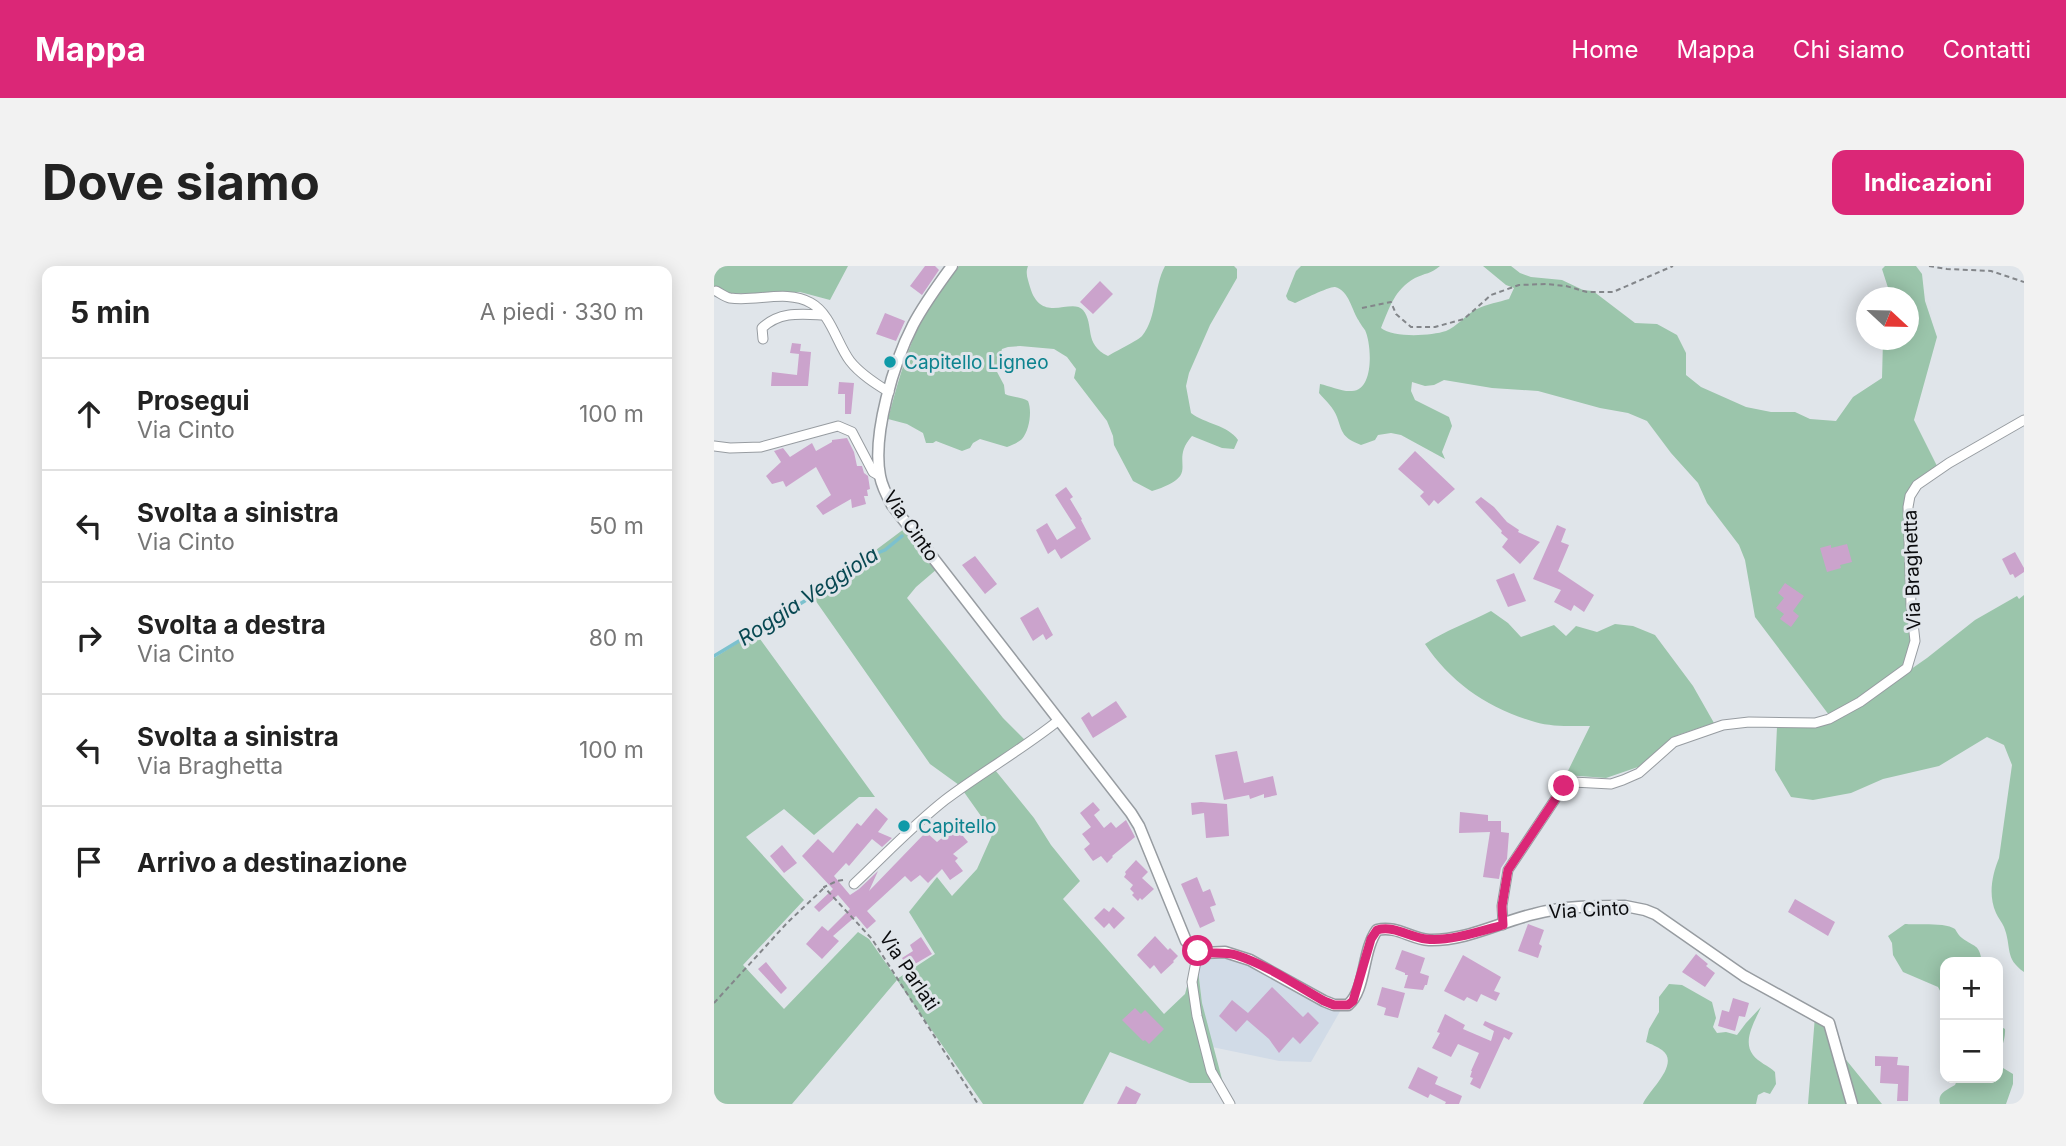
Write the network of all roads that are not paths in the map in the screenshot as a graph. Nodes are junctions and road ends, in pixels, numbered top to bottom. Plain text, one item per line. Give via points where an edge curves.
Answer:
1 (952, 266) edge
2 (716, 290) dead end
3 (824, 315) junction
4 (763, 339) dead end
5 (889, 392) junction
6 (2024, 420) edge
7 (714, 446) edge
8 (880, 476) junction
9 (1059, 720) junction
10 (854, 884) road end
11 (1503, 925) junction
12 (1198, 951) junction
13 (1230, 1104) edge
14 (1852, 1104) edge

1 - 5 street, Via Cinto via 912,327
2 - 3 street via 728,298 793,297 809,301
3 - 4 street via 772,319 762,328
3 - 5 street via 851,362
5 - 8 street, Via Cinto via 880,432
6 - 11 street, Via Braghetta via 1949,463 1917,485 1910,496 1915,641 1907,668 1829,719 1723,725 1674,742 1639,773 1623,780 1564,786 1508,870
7 - 8 street via 761,447 838,426 852,432 873,472
8 - 9 street, Via Cinto via 892,505
9 - 10 street via 938,805
9 - 12 street, Via Cinto via 1139,826 1179,927
11 - 12 street, Via Cinto via 1429,940 1387,928 1377,930 1348,1005 1324,1001 1250,960 1225,952
11 - 14 street, Via Cinto via 1557,909 1625,906 1655,914 1744,976 1829,1023
12 - 13 street via 1192,982 1197,1016 1211,1072

